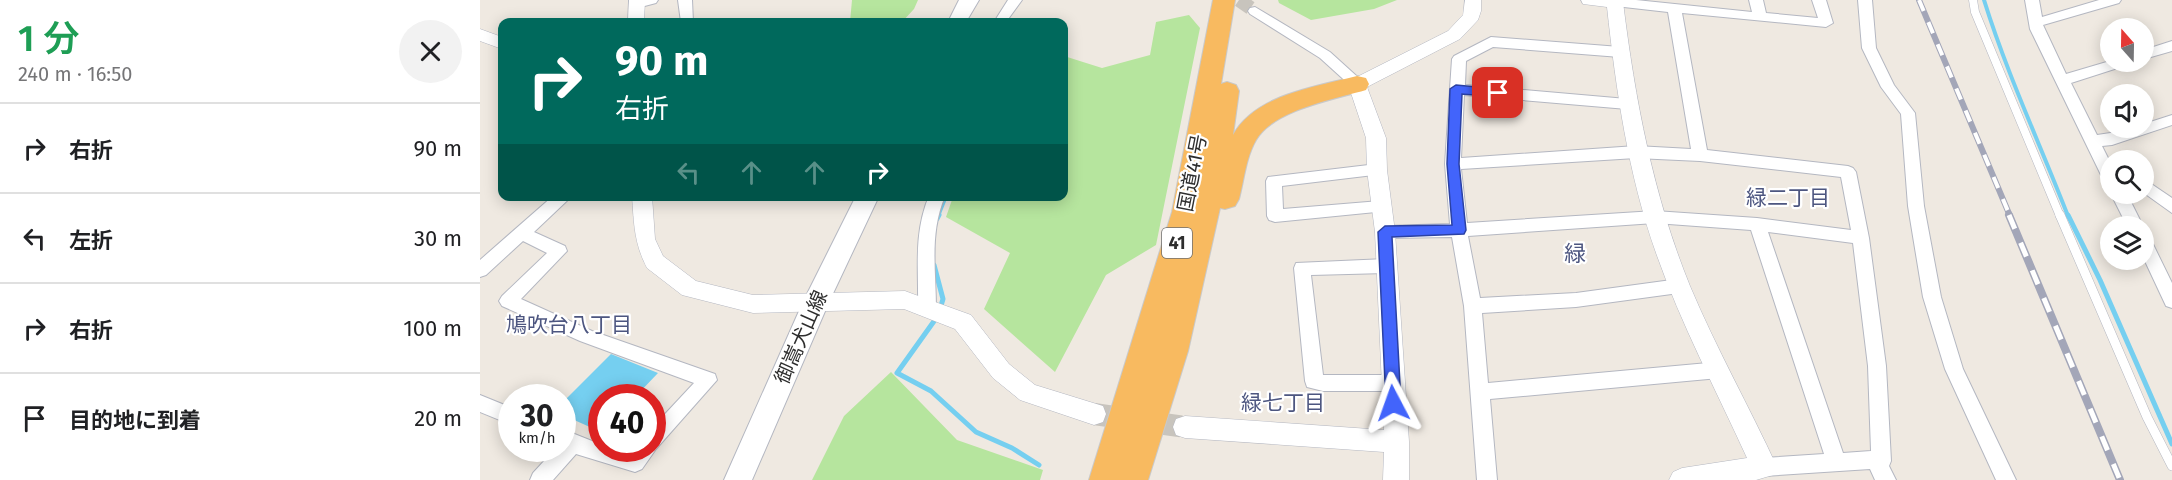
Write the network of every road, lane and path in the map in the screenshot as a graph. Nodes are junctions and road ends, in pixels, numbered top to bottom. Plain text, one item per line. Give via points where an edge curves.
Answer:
1 (685, 0) edge
2 (969, 0) edge
3 (1015, 0) edge
4 (1224, 0) edge
5 (1473, 0) edge
6 (1589, 0) edge
7 (1756, 0) edge
8 (1819, 0) edge
9 (1865, 0) edge
10 (1973, 0) edge
11 (2031, 0) edge
12 (2114, 0) edge
13 (642, 1) edge
14 (1615, 2) junction
15 (1248, 5) edge
16 (1674, 8) junction
17 (1760, 17) junction
18 (637, 18) edge
19 (687, 18) edge
20 (959, 18) edge
21 (1003, 18) edge
22 (2035, 23) junction
23 (480, 35) edge
24 (498, 42) edge
25 (2172, 46) edge
26 (1620, 52) junction
27 (2154, 52) edge
28 (2100, 69) edge
29 (2063, 80) junction
30 (1357, 84) junction
31 (1456, 89) junction
32 (1627, 104) junction
33 (2172, 120) edge
34 (2093, 141) junction
35 (1636, 152) junction
36 (2100, 153) edge
37 (1700, 154) junction
38 (1453, 164) junction
39 (1377, 170) junction
40 (2154, 193) edge
41 (558, 201) edge
42 (642, 201) edge
43 (866, 201) edge
44 (935, 201) edge
45 (1380, 207) junction
46 (2172, 207) edge
47 (1655, 217) junction
48 (1757, 224) junction
49 (1459, 230) junction
50 (1385, 232) junction
51 (521, 233) junction
52 (1861, 238) junction
53 (2154, 264) edge
54 (1386, 266) junction
55 (480, 270) edge
56 (1679, 286) junction
57 (2172, 301) edge
58 (816, 302) junction
59 (1473, 306) junction
60 (927, 309) junction
61 (1172, 351) junction
62 (1719, 370) junction
63 (1392, 383) junction
64 (1481, 392) junction
65 (480, 404) edge
66 (498, 411) edge
67 (1094, 414) tunnel mouth
68 (666, 426) edge
69 (1185, 427) tunnel mouth
70 (1397, 442) junction
71 (1836, 461) junction
72 (553, 462) edge
73 (2172, 466) edge
74 (1764, 467) junction
75 (1882, 473) edge
76 (540, 480) edge
77 (738, 480) edge
78 (1106, 480) edge
79 (1131, 480) edge
80 (1396, 480) edge
81 (1487, 480) edge
82 (1682, 480) edge
83 (2006, 480) edge

1 - 19 street
2 - 20 main road
3 - 21 street
4 - 78 highway, 国道41号 / 41 via 1186,212
5 - 30 street via 1467,24 1454,35
6 - 14 street
7 - 17 street
8 - 17 street via 1826,23
9 - 83 street via 1869,48 1888,87 1908,114 1916,206 1932,297 1954,369
10 - 73 lane via 2035,158
11 - 22 street
12 - 22 street
13 - 18 street
14 - 16 street
14 - 26 street
15 - 30 street via 1325,55
15 - 61 highway, 国道41号 / 41 via 1214,174
16 - 17 street
16 - 37 street
22 - 29 street
23 - 24 street
25 - 27 street
26 - 31 street via 1491,42 1459,59
26 - 32 street
28 - 29 street
29 - 34 street
30 - 39 street via 1376,138
30 - 61 highway via 1270,114 1247,134 1200,285
31 - 32 street
31 - 38 street
32 - 35 street
33 - 34 street via 2112,140
34 - 36 street
35 - 37 street
35 - 38 street
35 - 47 street
37 - 52 street via 1848,172
38 - 49 street
39 - 45 street
39 - 45 street via 1274,181 1275,216
40 - 46 street
41 - 51 street
42 - 58 street via 645,239 655,262 690,289 753,304
43 - 58 main road, 御嵩犬山線
44 - 60 street via 924,234
45 - 50 street
47 - 48 street
47 - 49 street
47 - 56 street
48 - 52 street
48 - 71 street
49 - 50 street
49 - 59 street
50 - 54 street
51 - 55 street
51 - 68 street via 559,251 508,300 586,336 708,380
52 - 75 street via 1877,366
53 - 57 street
54 - 63 street
54 - 63 street via 1302,268 1314,381
56 - 59 street via 1576,300
56 - 62 street
58 - 60 street via 905,300
58 - 77 main road, 御嵩犬山線
59 - 64 street
60 - 67 street via 963,322 1000,371 1028,393
61 - 79 highway, 国道41号 / 41
62 - 64 street
62 - 74 street
63 - 70 street
64 - 81 street
65 - 66 street
69 - 70 street
70 - 80 street
71 - 74 street
71 - 75 street via 1875,460
72 - 76 street
74 - 82 street

